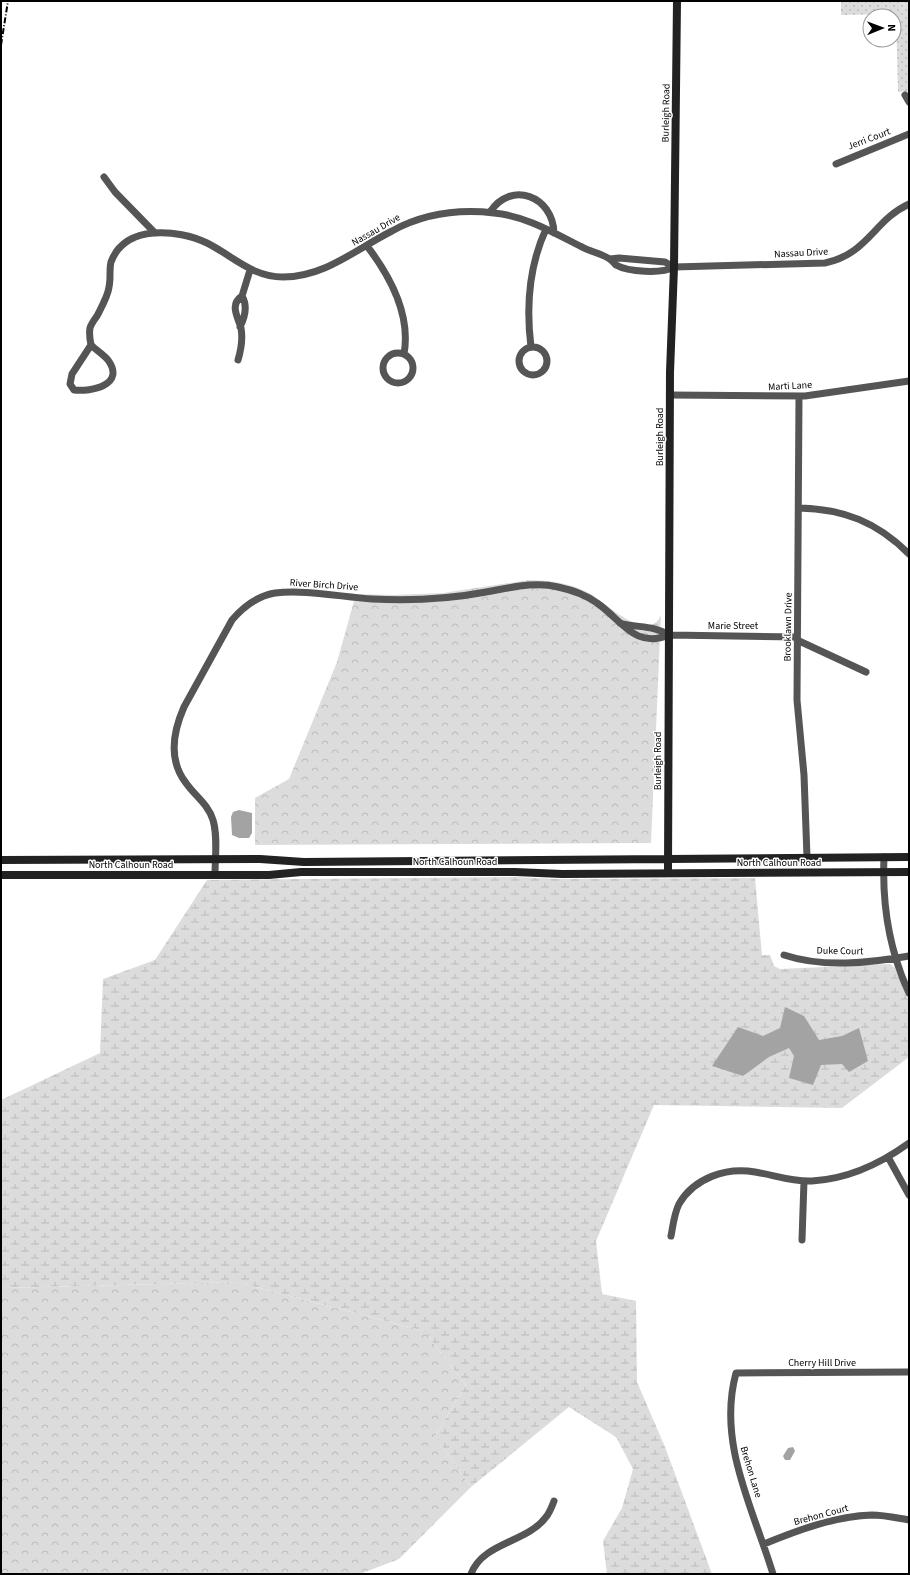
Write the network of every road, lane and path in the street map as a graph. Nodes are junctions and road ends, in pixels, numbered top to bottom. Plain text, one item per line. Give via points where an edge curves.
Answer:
1 (678, 1) edge
2 (909, 134) edge
3 (836, 164) dead end
4 (104, 177) dead end
5 (909, 204) edge
6 (490, 212) junction
7 (546, 229) junction
8 (155, 233) junction
9 (554, 233) junction
10 (367, 246) junction
11 (674, 267) junction
12 (250, 270) junction
13 (91, 345) junction
14 (531, 347) junction
15 (404, 354) junction
16 (238, 360) dead end
17 (909, 381) edge
18 (670, 395) junction
19 (799, 397) junction
20 (799, 508) junction
21 (909, 554) edge
22 (620, 622) junction
23 (669, 635) junction
24 (797, 639) junction
25 (866, 672) dead end
26 (807, 857) junction
27 (884, 857) junction
28 (909, 857) edge
29 (668, 859) junction
30 (1, 860) edge
31 (215, 860) junction
32 (884, 872) junction
33 (909, 872) edge
34 (668, 873) junction
35 (1, 875) edge
36 (215, 875) junction
37 (784, 956) dead end
38 (909, 956) edge
39 (896, 959) junction
40 (909, 993) edge
41 (909, 1143) edge
42 (888, 1158) junction
43 (804, 1181) junction
44 (909, 1195) edge
45 (671, 1236) dead end
46 (802, 1240) dead end
47 (909, 1372) edge
48 (736, 1373) joint
49 (554, 1501) dead end
50 (909, 1520) edge
51 (764, 1544) junction
52 (471, 1574) edge
53 (773, 1574) edge

1 - 11 main road, Burleigh Road
2 - 3 street, Jerri Court
4 - 8 street
5 - 11 street, Nassau Drive via 896,210 859,248 836,260 814,264
6 - 7 street, Nassau Drive via 514,217
6 - 9 street via 495,203 503,198 522,195 533,198 549,210 553,218
6 - 10 street, Nassau Drive via 466,211 428,217 391,231
7 - 9 street, Nassau Drive
7 - 14 street via 530,288
8 - 12 street, Nassau Drive via 170,233 196,239
8 - 13 street, Nassau Drive via 137,236 125,242 116,253 111,263 109,288 90,327
9 - 11 street, Nassau Drive via 610,259 616,265 643,271 667,271
10 - 12 street, Nassau Drive via 339,262 301,274 272,277
10 - 15 street via 383,268 397,298 406,335
11 - 18 main road, Burleigh Road
12 - 16 street via 236,306 236,319 240,327
13 - 13 street via 108,360 112,377 107,384 96,389 74,390 70,384 72,374
14 - 14 street via 526,348 520,355 519,364 523,372 536,376 547,366 547,356 540,349
15 - 15 street via 412,365 411,374 405,381 391,381 383,368 386,359 394,353
17 - 19 street, Marti Lane
18 - 19 street, Marti Lane
18 - 23 main road, Burleigh Road
19 - 20 street, Brooklawn Drive
20 - 21 street via 830,511 865,521 888,535
20 - 24 street, Brooklawn Drive
22 - 23 street, River Birch Drive via 656,629
22 - 23 street, River Birch Drive via 632,634 644,638 657,640
22 - 31 street, River Birch Drive via 587,597 550,585 520,586 426,599 377,599 285,592 262,596 251,602 232,620 224,633 184,708 174,739 174,754 180,774 206,805 213,820
23 - 24 street, Marie Street
23 - 29 main road, Burleigh Road
24 - 25 street, Marie Street
24 - 26 street, Brooklawn Drive via 798,718 804,775
26 - 27 main road, North Calhoun Road
26 - 29 main road, North Calhoun Road
27 - 28 main road, North Calhoun Road
27 - 32 street
29 - 31 main road, North Calhoun Road via 312,862
29 - 34 main road, Burleigh Road
30 - 31 main road, North Calhoun Road
31 - 36 street, River Birch Drive
32 - 33 main road, North Calhoun Road
32 - 34 main road, North Calhoun Road
32 - 39 street via 886,910
34 - 36 main road, North Calhoun Road via 325,872
35 - 36 main road, North Calhoun Road
37 - 39 street, Duke Court via 840,963
38 - 39 street, Duke Court
39 - 40 street
41 - 42 street
42 - 43 street via 852,1174
42 - 44 street
43 - 45 street via 738,1170 710,1176 687,1194 679,1204
43 - 46 street
47 - 48 street, Cherry Hill Drive
48 - 51 street, Brehon Lane via 730,1425 733,1451
49 - 52 street via 546,1518 523,1535 487,1554 478,1562
50 - 51 street, Brehon Court via 873,1515 853,1516
51 - 53 street, Brehon Lane

